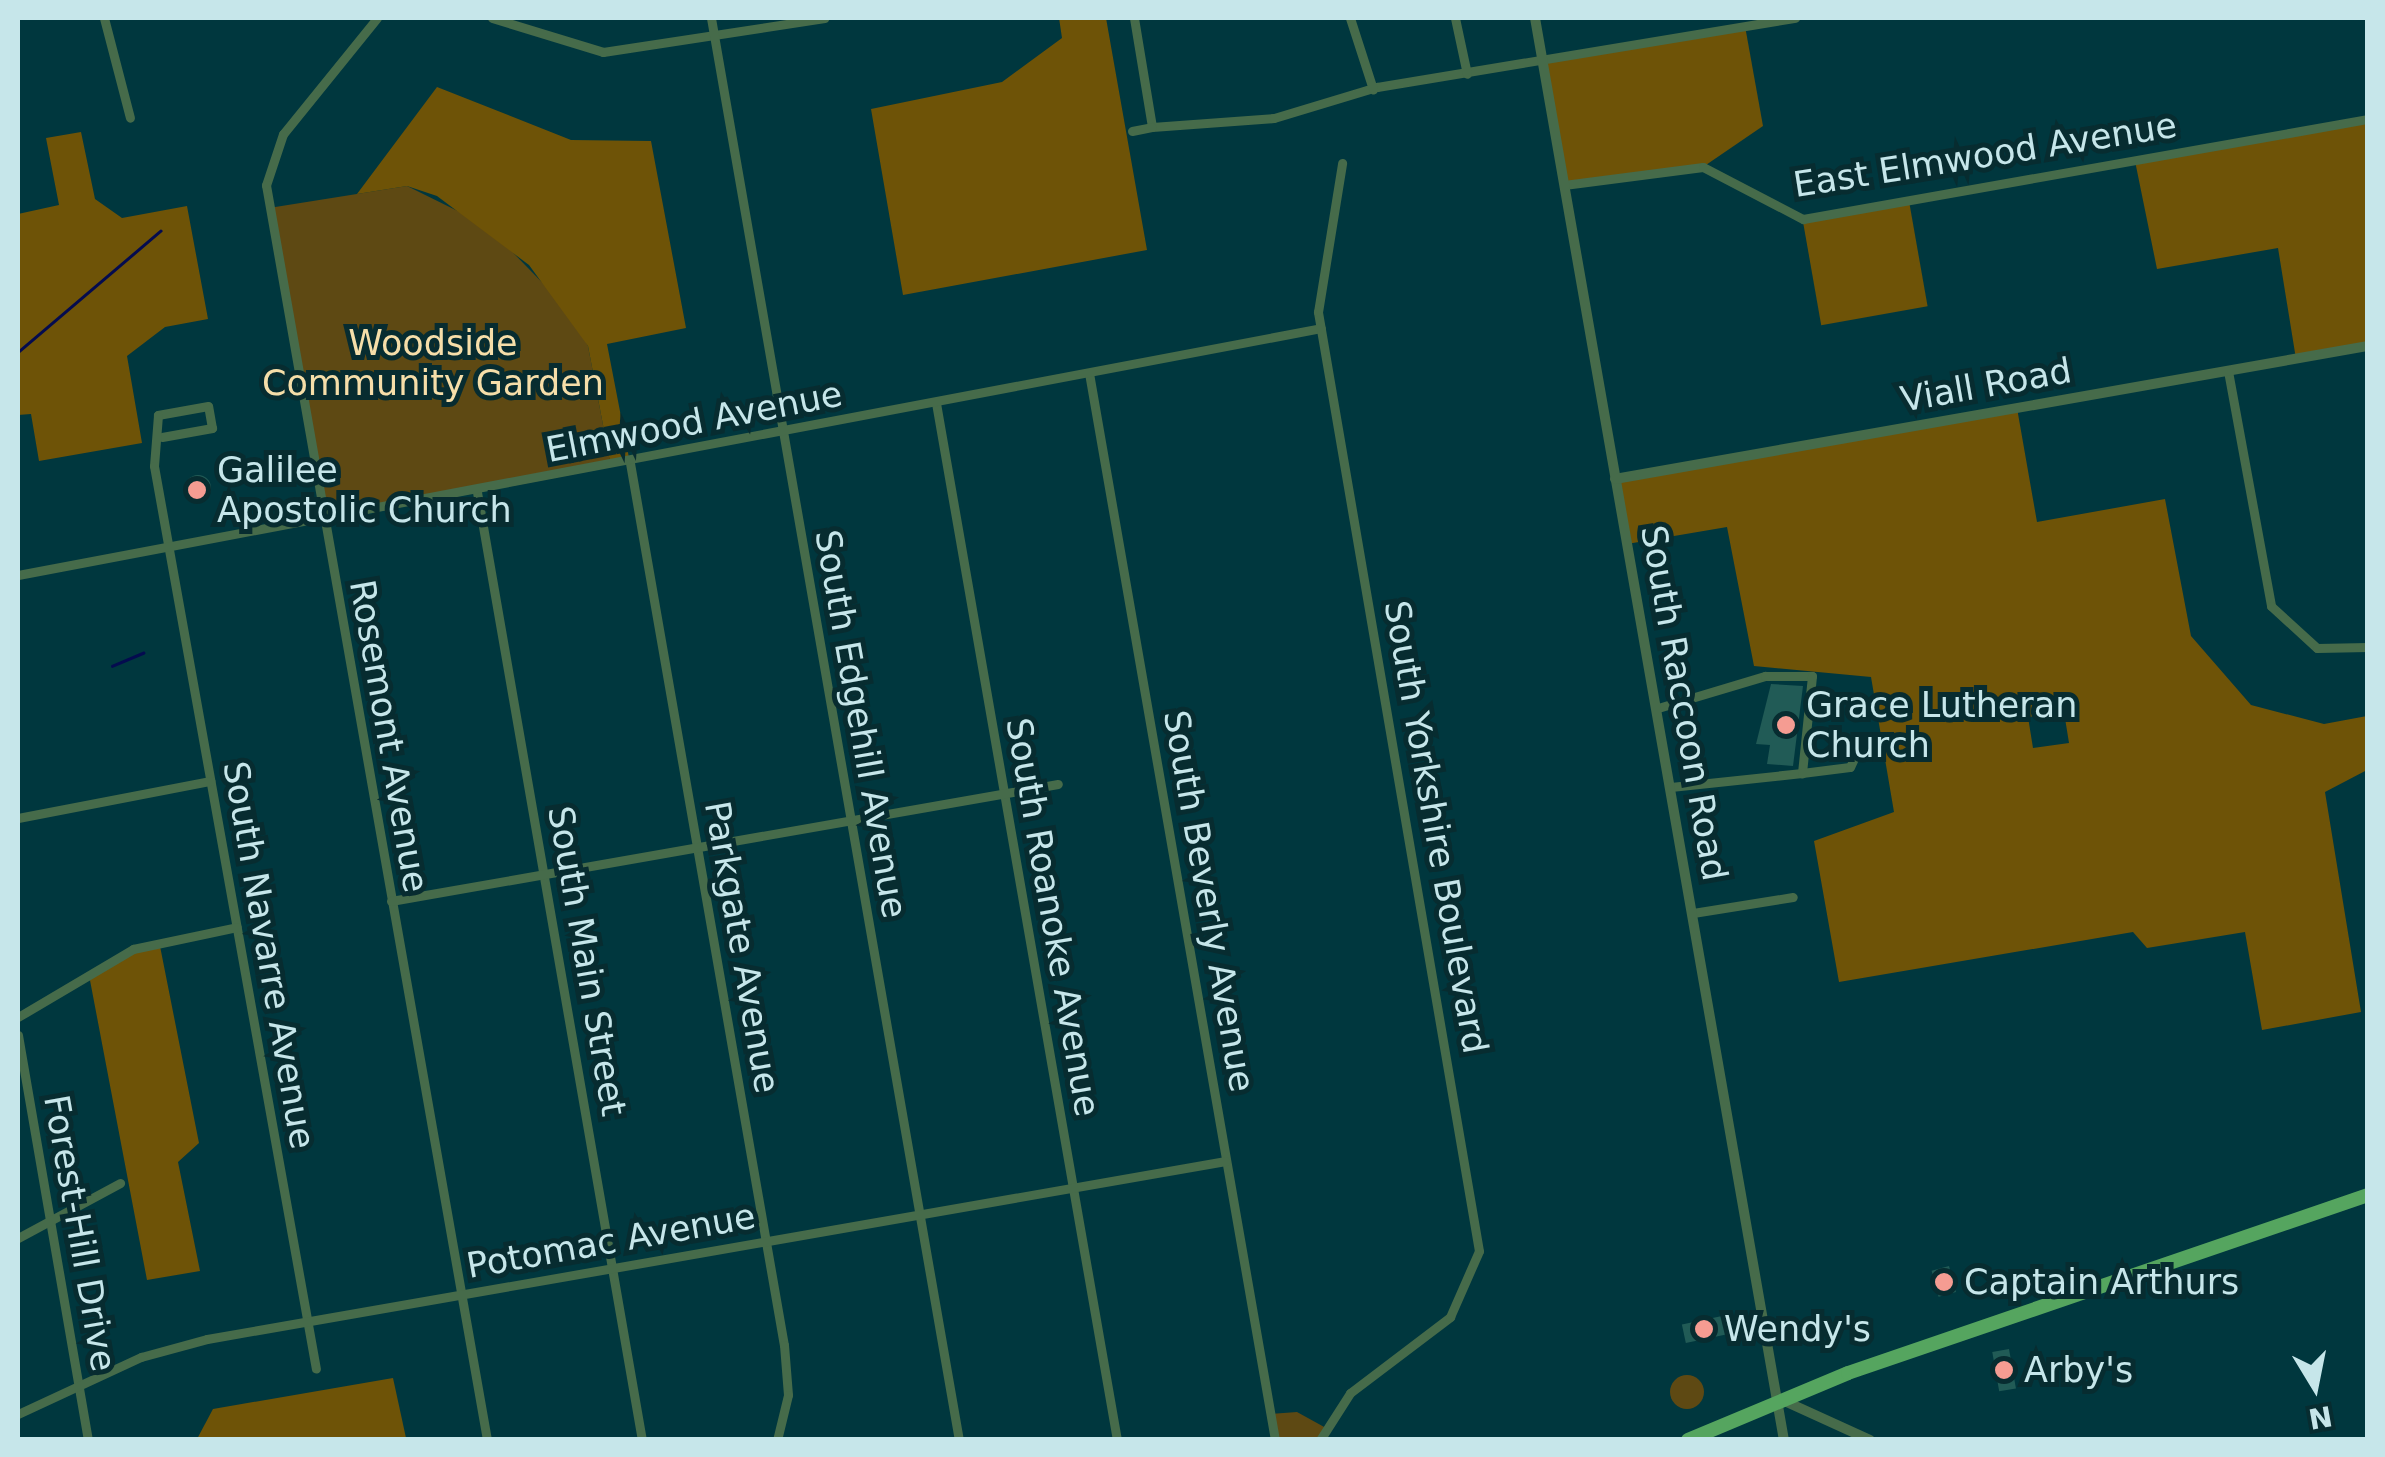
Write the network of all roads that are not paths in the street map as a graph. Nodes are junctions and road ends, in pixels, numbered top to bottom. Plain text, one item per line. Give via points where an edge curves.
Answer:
1 (104, 18) edge
2 (377, 18) edge
3 (492, 18) edge
4 (711, 18) edge
5 (824, 18) edge
6 (1134, 18) edge
7 (1350, 18) edge
8 (1455, 18) edge
9 (1535, 18) edge
10 (1796, 18) edge
11 (714, 36) junction
12 (1542, 61) junction
13 (1466, 74) junction
14 (1373, 89) junction
15 (130, 118) dead end
16 (2368, 119) edge
17 (1152, 127) junction
18 (1132, 131) dead end
19 (1342, 163) dead end
20 (1564, 185) junction
21 (1321, 328) junction
22 (2368, 346) edge
23 (2228, 371) junction
24 (1089, 373) junction
25 (936, 403) junction
26 (783, 434) junction
27 (162, 437) junction
28 (630, 463) junction
29 (1615, 479) junction
30 (476, 492) junction
31 (324, 522) junction
32 (170, 549) junction
33 (18, 575) edge
34 (2368, 646) edge
35 (1658, 708) junction
36 (1877, 751) dead end
37 (1802, 774) junction
38 (210, 781) junction
39 (1058, 784) dead end
40 (1671, 787) junction
41 (1004, 792) junction
42 (18, 818) edge
43 (850, 820) junction
44 (697, 847) junction
45 (544, 874) junction
46 (1793, 897) dead end
47 (391, 901) junction
48 (1693, 913) junction
49 (237, 927) junction
50 (18, 1017) edge
51 (18, 1035) edge
52 (1226, 1161) junction
53 (120, 1183) dead end
54 (1073, 1188) junction
55 (2368, 1195) edge
56 (50, 1216) junction
57 (920, 1216) junction
58 (18, 1238) edge
59 (766, 1242) junction
60 (612, 1269) junction
61 (459, 1296) junction
62 (307, 1322) junction
63 (316, 1368) dead end
64 (79, 1386) junction
65 (1779, 1398) junction
66 (18, 1414) edge
67 (88, 1440) edge
68 (487, 1440) edge
69 (642, 1440) edge
70 (776, 1440) edge
71 (959, 1440) edge
72 (1117, 1440) edge
73 (1275, 1440) edge
74 (1320, 1440) edge
75 (1688, 1440) edge
76 (1784, 1440) edge
77 (1870, 1440) edge

1 - 15 street
2 - 31 street, Rosemont Avenue via 282,134 266,178
3 - 11 street via 588,52
4 - 11 street, South Edgehill Avenue
5 - 11 street
6 - 17 street
7 - 14 street
8 - 13 street
9 - 12 street, South Raccoon Road
10 - 12 street
11 - 26 street, South Edgehill Avenue
12 - 13 street
12 - 20 street, South Raccoon Road
13 - 14 street
14 - 17 street via 1274,118
16 - 20 street, East Elmwood Avenue via 1803,219 1703,166
17 - 18 street
19 - 21 street, South Yorkshire Boulevard via 1319,262
20 - 29 street, South Raccoon Road
21 - 24 street, Elmwood Avenue
21 - 74 street, South Yorkshire Boulevard via 1478,1251 1450,1316 1350,1393
22 - 23 street, Viall Road
23 - 29 street, Viall Road
23 - 34 street via 2272,606 2305,642 2354,651
24 - 25 street, Elmwood Avenue
24 - 52 street, South Beverly Avenue
25 - 26 street, Elmwood Avenue
25 - 41 street, South Roanoke Avenue
26 - 28 street, Elmwood Avenue
26 - 43 street, South Edgehill Avenue
27 - 27 street via 158,415 208,406 212,428
27 - 32 street, South Navarre Avenue via 154,466
28 - 30 street, Elmwood Avenue
28 - 44 street, Parkgate Avenue
29 - 35 street, South Raccoon Road
30 - 31 street, Elmwood Avenue
30 - 45 street, South Main Street
31 - 32 street, Elmwood Avenue
31 - 47 street, Rosemont Avenue
32 - 33 street, Elmwood Avenue
32 - 38 street, South Navarre Avenue
35 - 37 street via 1765,676 1812,676
35 - 40 street, South Raccoon Road
36 - 37 street via 1857,752 1850,767
37 - 40 street
38 - 42 street
38 - 49 street, South Navarre Avenue
39 - 41 street
40 - 48 street, South Raccoon Road
41 - 43 street
41 - 54 street, South Roanoke Avenue
43 - 44 street
43 - 57 street, South Edgehill Avenue
44 - 45 street
44 - 59 street, Parkgate Avenue
45 - 47 street
45 - 60 street, South Main Street
46 - 48 street
47 - 61 street, Rosemont Avenue
48 - 65 street, South Raccoon Road
49 - 50 street via 132,949
49 - 62 street, South Navarre Avenue
51 - 56 street, Forest-Hill Drive
52 - 54 street, Potomac Avenue
52 - 73 street, South Beverly Avenue
53 - 56 street
54 - 57 street, Potomac Avenue
54 - 72 street, South Roanoke Avenue
55 - 65 main road
56 - 58 street
56 - 64 street, Forest-Hill Drive
57 - 59 street, Potomac Avenue
57 - 71 street, South Edgehill Avenue
59 - 60 street, Potomac Avenue
59 - 70 street, Parkgate Avenue via 788,1376
60 - 61 street, Potomac Avenue
60 - 69 street, South Main Street
61 - 62 street, Potomac Avenue
61 - 68 street, Rosemont Avenue
62 - 63 street, South Navarre Avenue
62 - 64 street, Potomac Avenue via 169,1348
64 - 66 street, Potomac Avenue
64 - 67 street, Forest-Hill Drive
65 - 75 main road
65 - 76 street, South Raccoon Road
65 - 77 street

